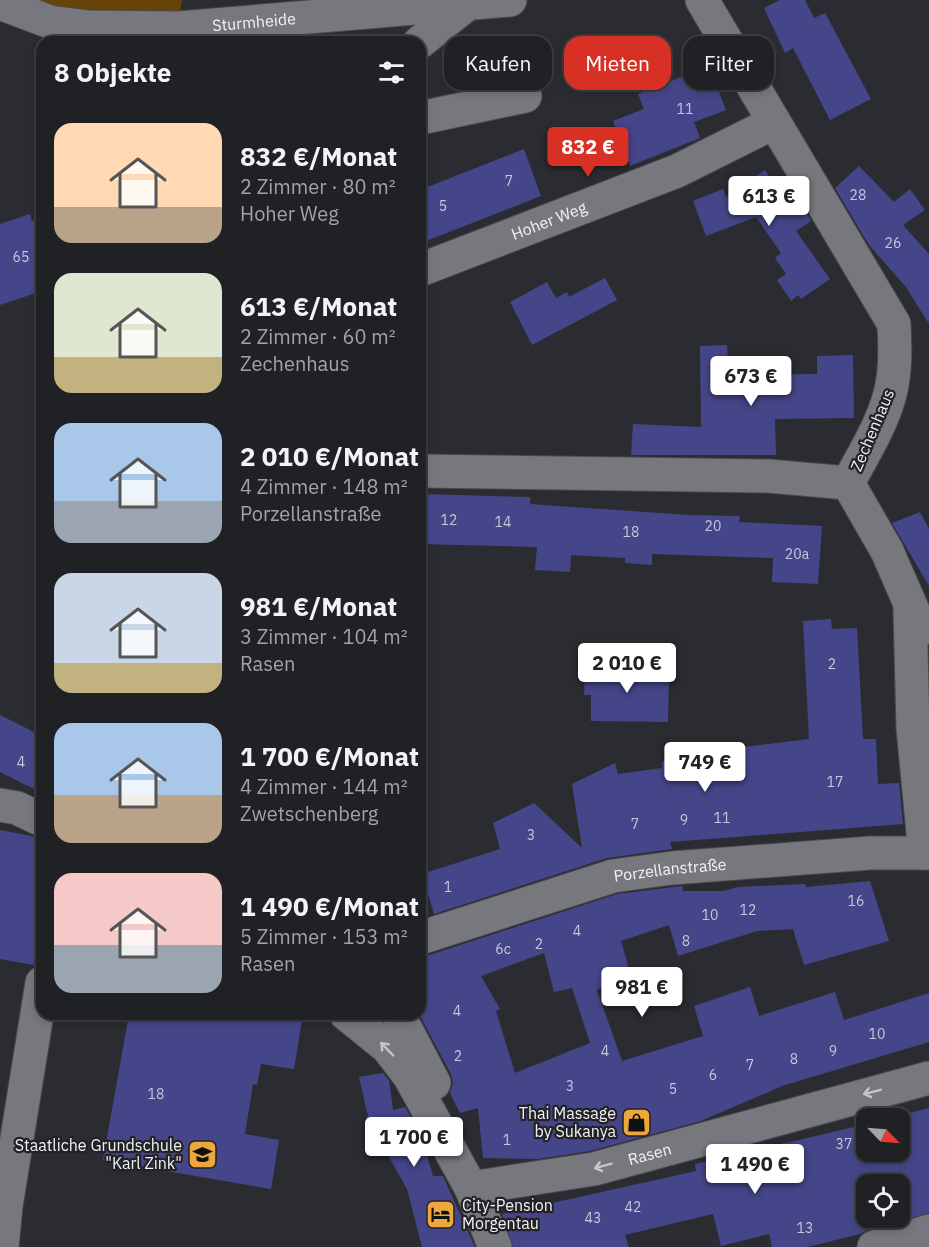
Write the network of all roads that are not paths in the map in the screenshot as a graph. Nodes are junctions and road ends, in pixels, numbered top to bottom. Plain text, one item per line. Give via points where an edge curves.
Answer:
1 (510, 0) edge
2 (702, 0) edge
3 (0, 3) edge
4 (466, 4) junction
5 (426, 37) edge
6 (525, 96) dead end
7 (426, 117) edge
8 (773, 123) junction
9 (426, 268) edge
10 (426, 471) edge
11 (848, 483) junction
12 (910, 610) junction
13 (929, 643) edge
14 (927, 853) edge
15 (426, 936) edge
16 (36, 1020) edge
17 (353, 1020) edge
18 (401, 1020) edge
19 (929, 1078) edge
20 (471, 1188) junction
21 (929, 1231) edge
22 (2, 1247) edge
23 (495, 1247) edge
24 (874, 1247) edge

1 - 4 street, Sturmheide
2 - 8 street, Zechenhaus
3 - 4 street, Sturmheide via 50,22 89,27 168,28
4 - 5 street
6 - 7 street
8 - 9 street, Hoher Weg via 676,171
8 - 11 street, Zechenhaus via 894,324 895,360 890,394
10 - 11 street, Zechenhaus via 768,476
11 - 12 street via 887,551
12 - 13 street
12 - 14 street via 914,729
14 - 15 street, Porzellanstraße via 870,853 613,876
16 - 22 street
20 -> 17 street via 410,1077 388,1048
18 - 20 street via 463,1139
19 -> 20 street, Rasen via 594,1169
20 - 23 street
21 - 24 street

